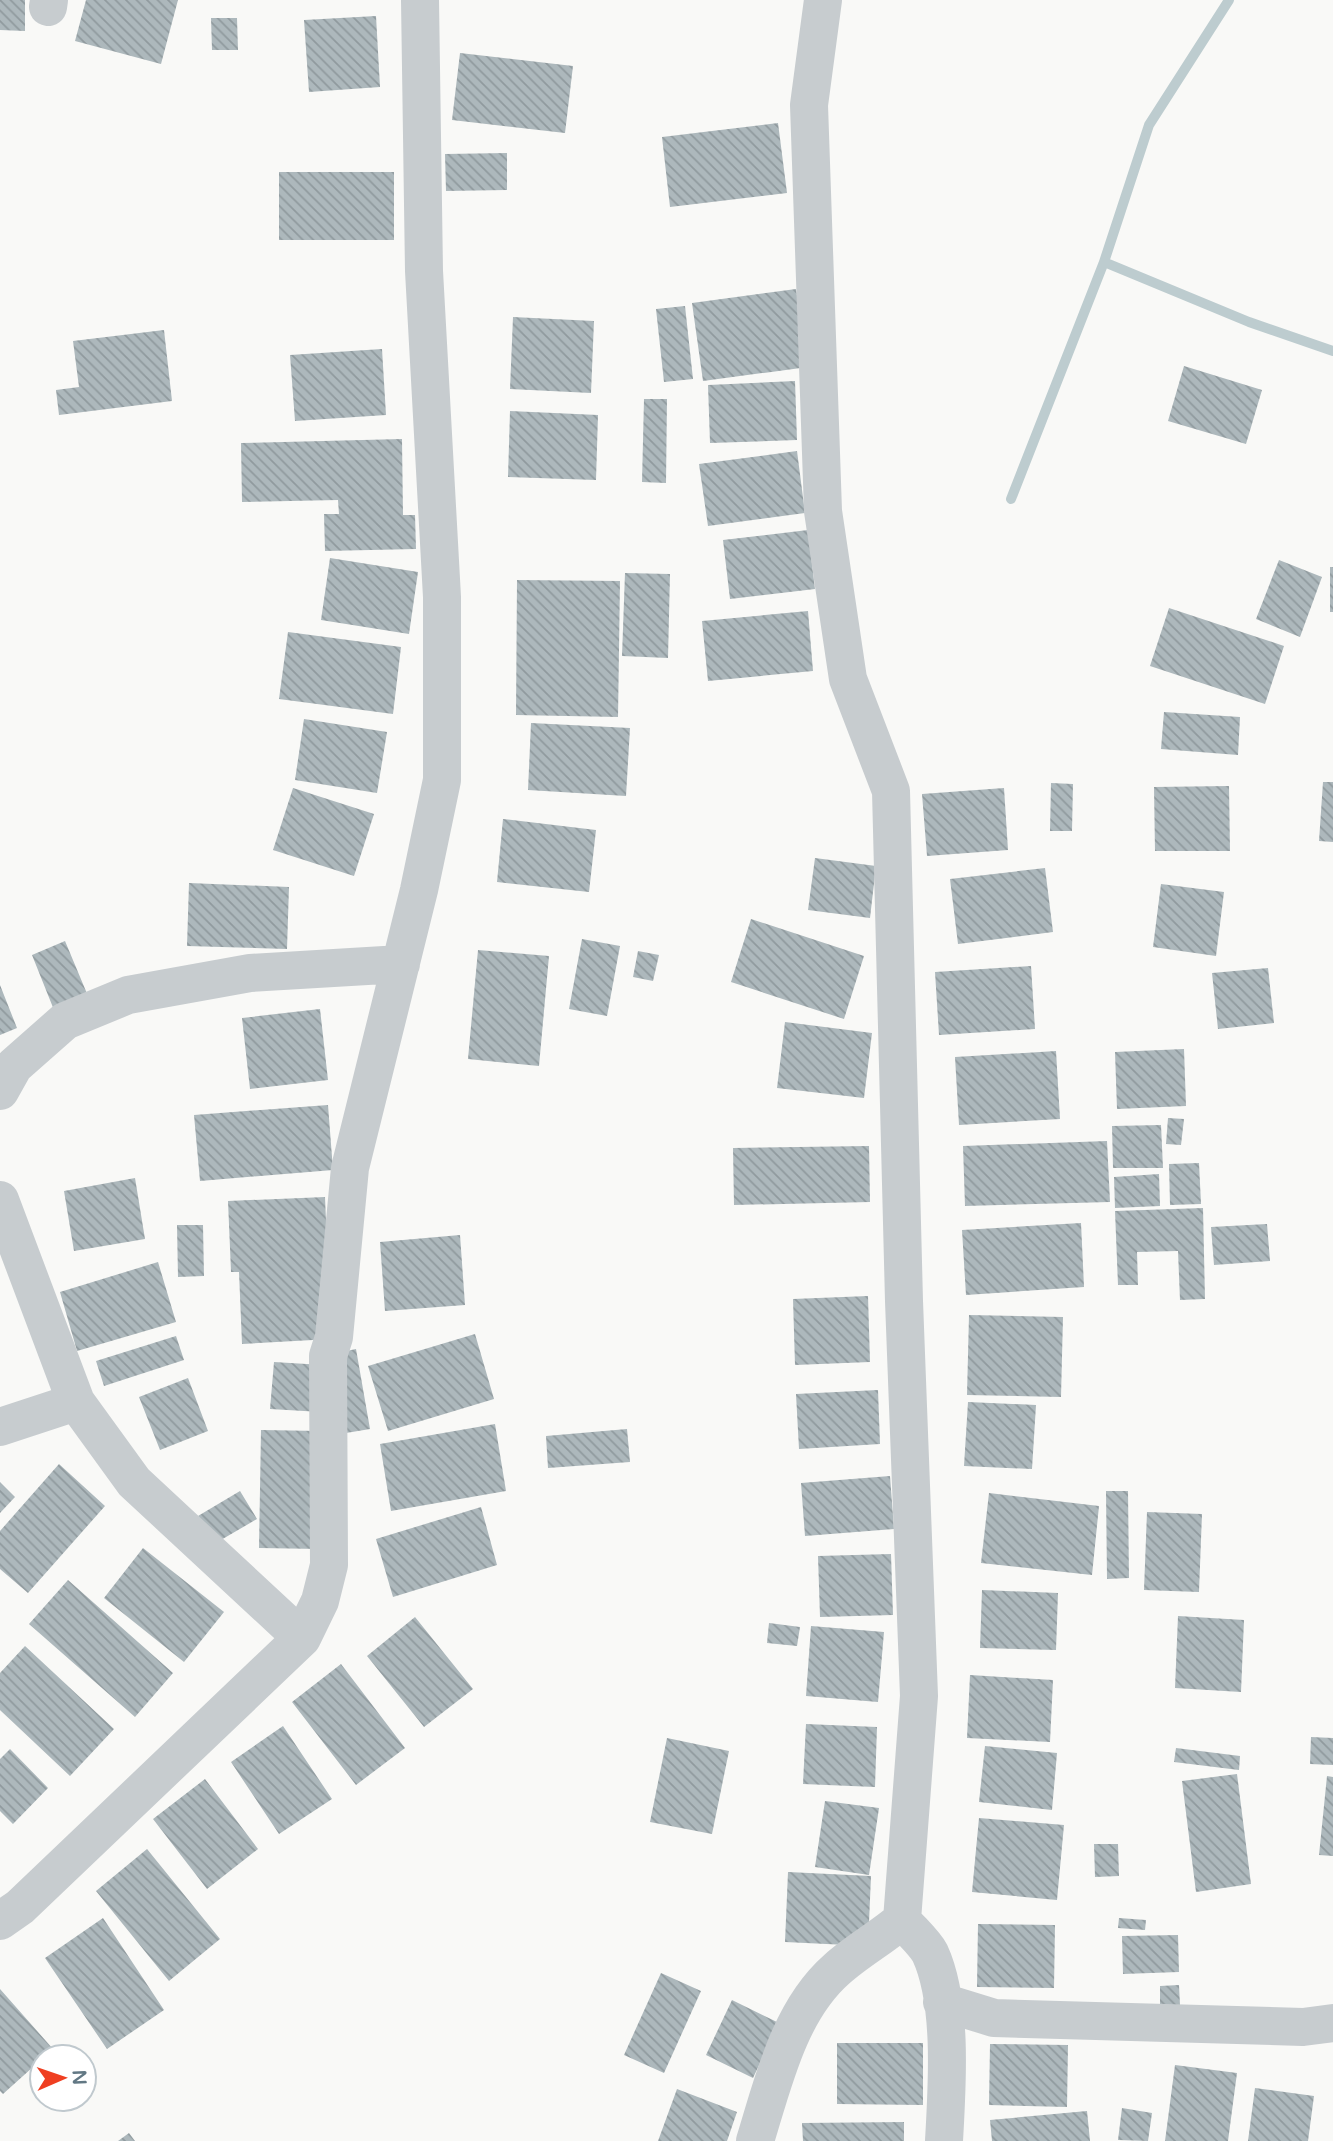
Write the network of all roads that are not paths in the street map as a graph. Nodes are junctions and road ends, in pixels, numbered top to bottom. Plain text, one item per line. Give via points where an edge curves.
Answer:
1 (420, 0) edge
2 (823, 0) edge
3 (401, 964) junction
4 (0, 1091) edge
5 (0, 1200) edge
6 (76, 1402) junction
7 (0, 1427) edge
8 (302, 1638) junction
9 (902, 1920) junction
10 (0, 1921) edge
11 (942, 2002) junction
12 (1333, 2023) edge
13 (754, 2141) edge
14 (944, 2141) edge

1 - 3 street via 424,271 442,597 442,780
2 - 9 street via 809,105 823,511 848,679 891,791 919,1696
3 - 4 street via 250,973 128,995 65,1021 14,1066
3 - 8 street via 350,1168 334,1337 328,1356 329,1565 320,1601
5 - 6 street
6 - 7 street
6 - 8 street via 134,1482
8 - 10 street
9 - 11 street via 930,1952
9 - 13 street via 837,1969 811,1999 782,2053
11 - 12 street via 994,2018 1303,2027
11 - 14 street via 949,2066

